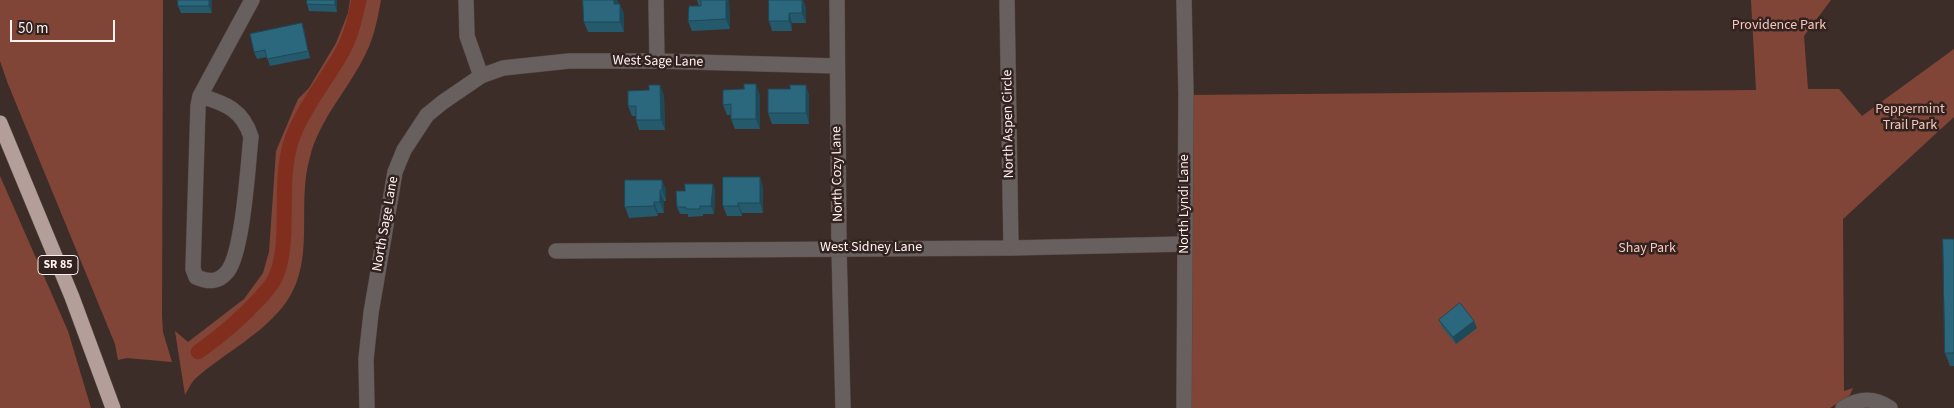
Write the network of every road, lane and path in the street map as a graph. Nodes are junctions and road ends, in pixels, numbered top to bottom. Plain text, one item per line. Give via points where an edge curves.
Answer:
1 (252, 0) edge
2 (466, 0) edge
3 (656, 0) edge
4 (837, 0) edge
5 (1007, 0) edge
6 (1184, 0) edge
7 (657, 61) junction
8 (837, 66) junction
9 (481, 76) junction
10 (200, 96) junction
11 (0, 123) edge
12 (1185, 244) junction
13 (839, 248) junction
14 (1011, 248) junction
15 (556, 251) dead end
16 (113, 408) edge
17 (367, 408) edge
18 (843, 408) edge
19 (1184, 408) edge
20 (1843, 408) edge
21 (1890, 408) edge

1 - 10 street
2 - 9 street via 467,36
3 - 7 street
4 - 8 street, North Cozy Lane
5 - 14 street, North Aspen Circle
6 - 12 street, North Lyndi Lane
7 - 8 street, West Sage Lane
7 - 9 street, West Sage Lane via 527,64
8 - 13 street, North Cozy Lane
9 - 17 street, North Sage Lane via 427,115 404,150 395,172 371,313 366,359
10 - 10 street via 193,270 196,277 216,281 227,272 238,244 251,136 239,115 221,102
11 - 16 highway, SR 85 via 72,297
12 - 14 street, West Sidney Lane
12 - 19 street, North Lyndi Lane
13 - 14 street, West Sidney Lane
13 - 15 street, West Sidney Lane
13 - 18 street, North Cozy Lane
20 - 21 street via 1853,402 1874,400

